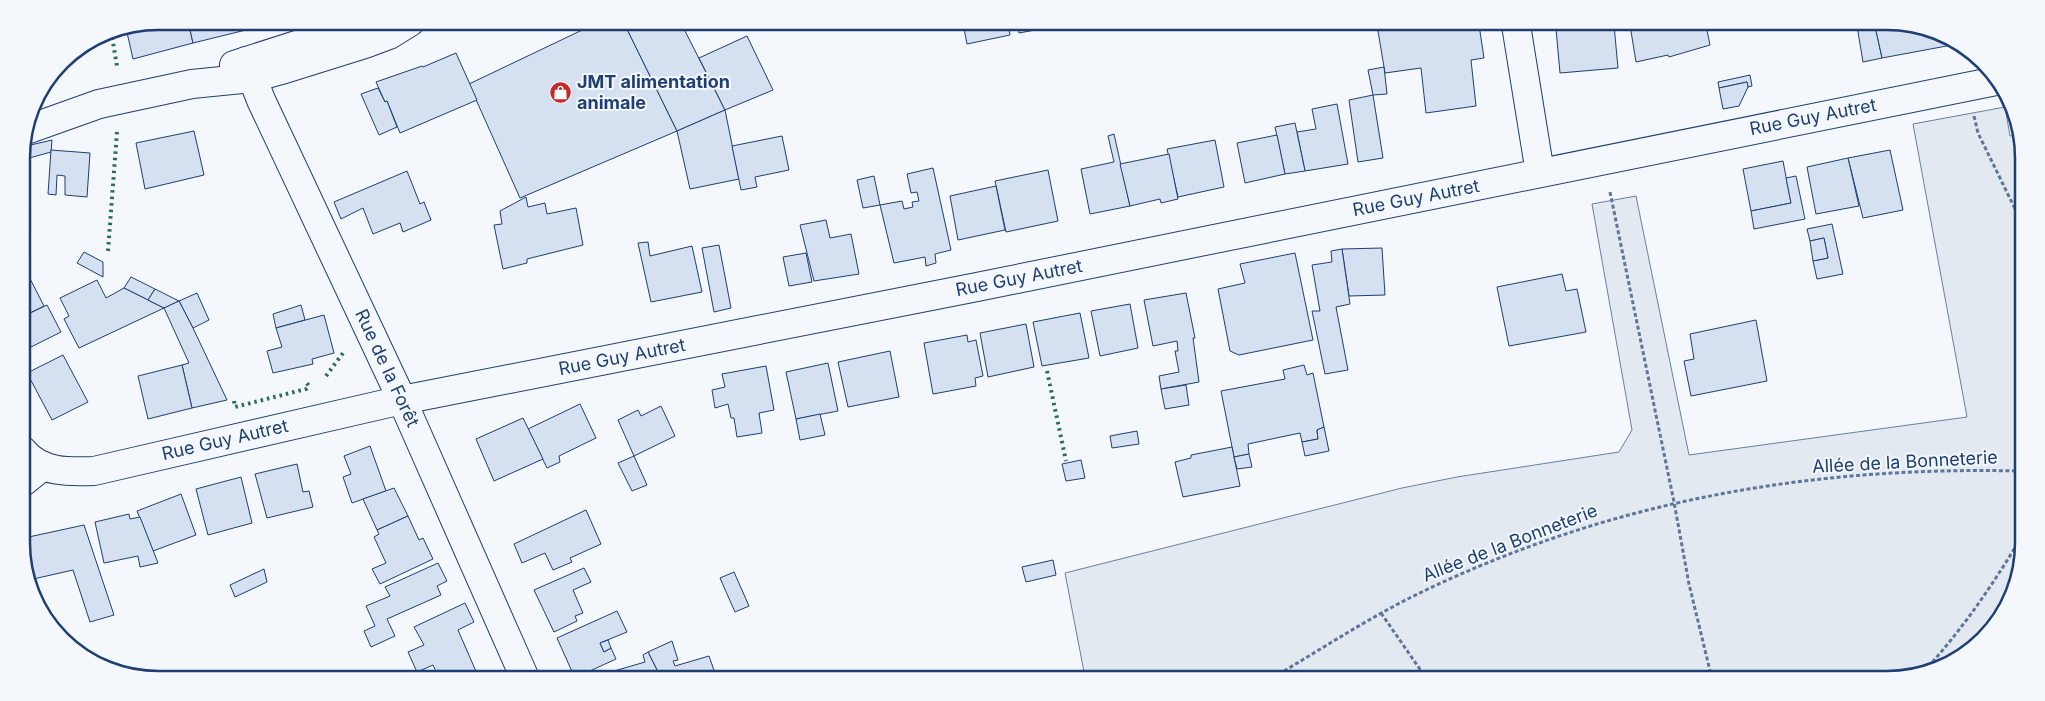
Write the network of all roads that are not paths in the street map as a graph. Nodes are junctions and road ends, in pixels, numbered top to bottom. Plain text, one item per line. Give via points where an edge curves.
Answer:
1 (348, 30) edge
2 (397, 30) edge
3 (1517, 30) edge
4 (249, 70) junction
5 (1989, 82) edge
6 (99, 104) junction
7 (40, 108) edge
8 (33, 127) edge
9 (1540, 173) junction
10 (402, 400) junction
11 (30, 467) edge
12 (522, 671) edge

1 - 4 street
2 - 4 street via 365,44
3 - 9 street
4 - 6 street
4 - 10 street, Rue de la Forêt
5 - 9 street, Rue Guy Autret
6 - 7 street
6 - 8 street
9 - 10 street, Rue Guy Autret
10 - 11 street, Rue Guy Autret via 94,471
10 - 12 street, Rue de la Forêt

